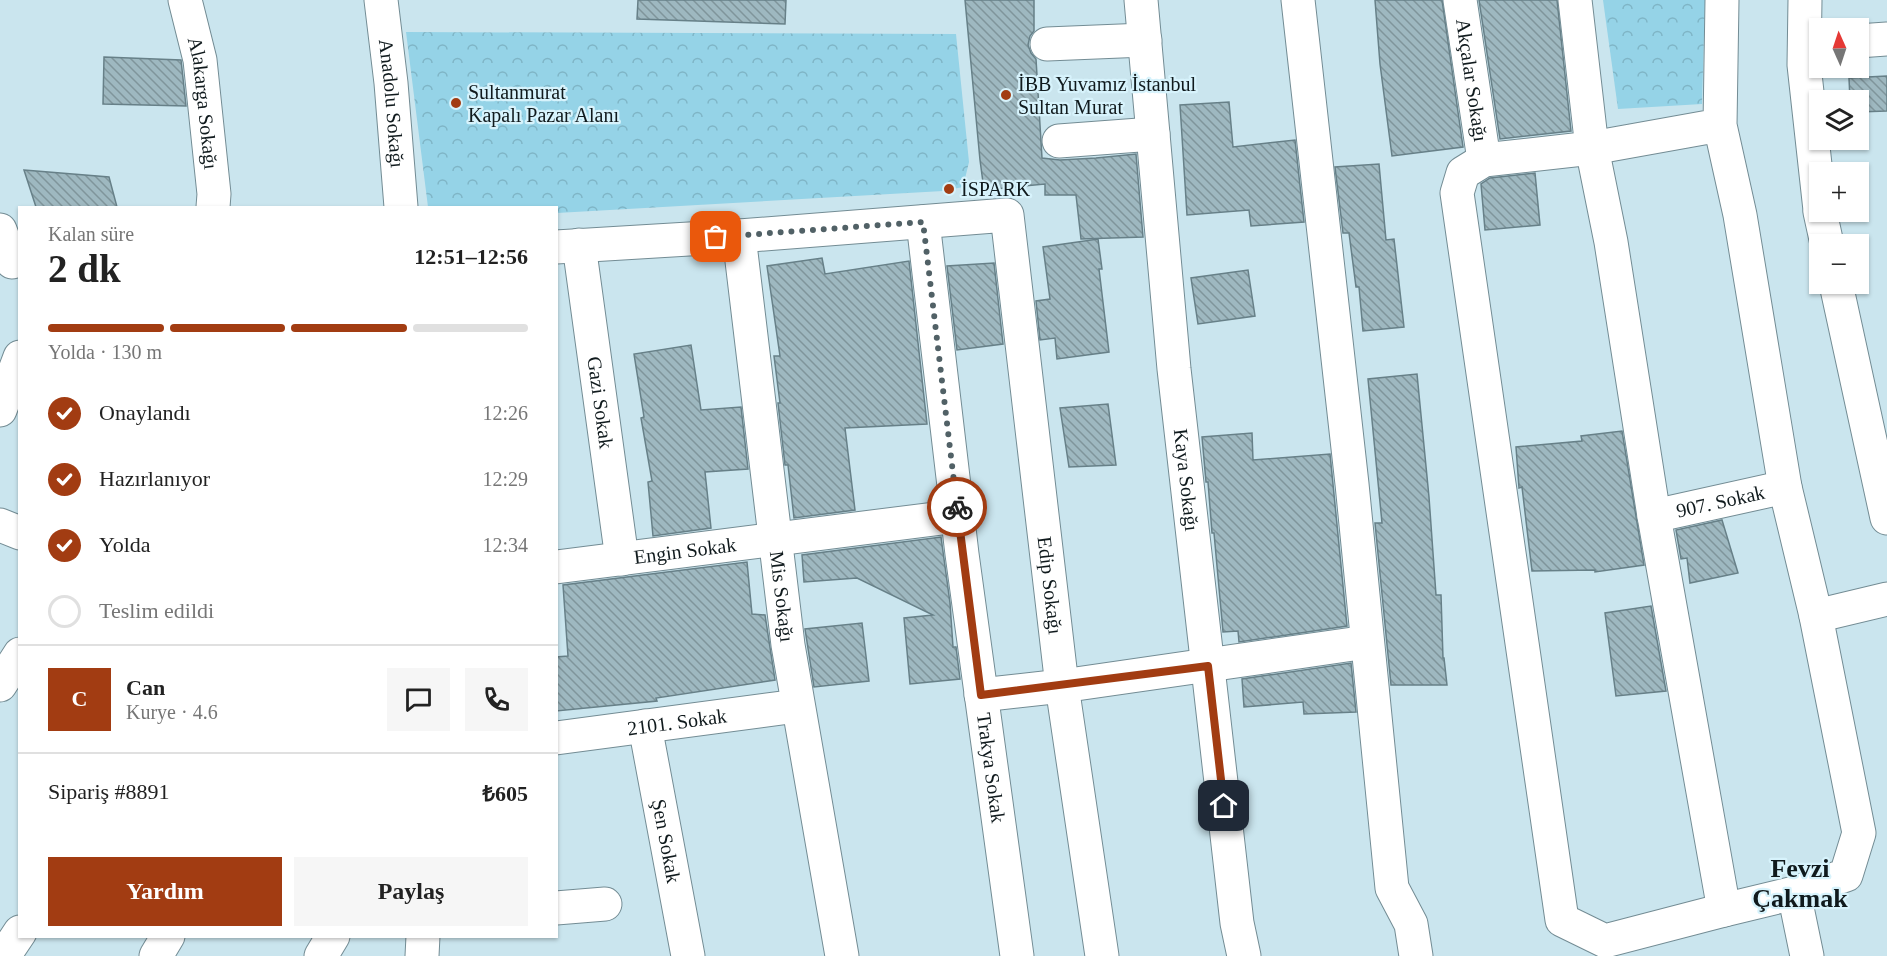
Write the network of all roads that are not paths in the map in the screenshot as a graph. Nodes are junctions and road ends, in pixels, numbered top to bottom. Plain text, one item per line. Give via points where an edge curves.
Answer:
1 (185, 0) edge
2 (381, 0) edge
3 (1141, 0) edge
4 (1298, 0) edge
5 (1460, 0) edge
6 (1575, 0) edge
7 (1722, 0) edge
8 (1805, 0) edge
9 (1809, 25) edge
10 (1887, 39) edge
11 (1144, 40) junction
12 (1869, 40) edge
13 (1047, 44) dead end
14 (1809, 52) edge
15 (1720, 125) junction
16 (1153, 134) junction
17 (1059, 141) dead end
18 (1592, 148) junction
19 (1484, 160) junction
20 (1815, 162) edge
21 (213, 206) edge
22 (401, 206) edge
23 (923, 222) junction
24 (0, 230) edge
25 (739, 236) junction
26 (568, 246) edge
27 (11, 262) edge
28 (1838, 294) edge
29 (18, 362) edge
30 (0, 410) edge
31 (1785, 487) junction
32 (958, 516) junction
33 (1654, 516) junction
34 (1887, 518) edge
35 (0, 525) edge
36 (18, 532) edge
37 (775, 541) junction
38 (622, 559) junction
39 (558, 567) edge
40 (1887, 599) edge
41 (1816, 616) junction
42 (1367, 642) junction
43 (18, 657) edge
44 (1208, 666) junction
45 (0, 686) edge
46 (1062, 686) junction
47 (981, 695) junction
48 (797, 706) junction
49 (645, 726) junction
50 (558, 738) edge
51 (1794, 894) junction
52 (605, 904) dead end
53 (558, 908) edge
54 (1724, 910) junction
55 (18, 935) edge
56 (167, 938) edge
57 (332, 938) edge
58 (423, 938) edge
59 (1607, 949) edge
60 (4, 956) edge
61 (156, 956) edge
62 (321, 956) edge
63 (422, 956) edge
64 (688, 956) edge
65 (842, 956) edge
66 (1017, 956) edge
67 (1102, 956) edge
68 (1244, 956) edge
69 (1416, 956) edge
70 (1807, 956) edge

1 - 21 street, Alakarga Sokağı via 200,60
2 - 22 street, Anadolu Sokağı
3 - 11 street, Kaya Sokağı
4 - 42 street
5 - 19 street, Akçalar Sokağı
6 - 18 street
7 - 15 street
8 - 9 street
10 - 12 street
11 - 13 street
11 - 16 street, Kaya Sokağı
14 - 20 street via 1804,65
15 - 18 street
15 - 31 street via 1740,215
16 - 17 street
16 - 44 street, Kaya Sokağı via 1174,369
18 - 19 street
18 - 33 street via 1611,242
19 - 59 street via 1463,173 1457,193 1562,920
23 - 25 street
23 - 32 street, Trakya Sokak
23 - 46 street, Edip Sokağı via 1007,215
24 - 27 street
25 - 26 street
25 - 37 street, Mis Sokağı
26 - 38 street, Gazi Sokak
28 - 34 street
29 - 30 street
31 - 33 street, 907. Sokak
31 - 41 street
32 - 37 street, Engin Sokak
32 - 47 street, Trakya Sokak
33 - 54 street
35 - 36 street
37 - 38 street, Engin Sokak
37 - 48 street, Mis Sokağı
38 - 39 street, Engin Sokak
40 - 41 street
41 - 51 street via 1859,833 1846,875
42 - 44 street
42 - 69 street via 1392,888 1411,924
43 - 45 street
44 - 46 street
44 - 68 street, Kaya Sokağı
46 - 47 street
46 - 67 street, Edip Sokağı
47 - 66 street, Trakya Sokak
48 - 49 street, 2101. Sokak
48 - 65 street, Mis Sokağı
49 - 50 street, 2101. Sokak
49 - 64 street, Şen Sokak
51 - 54 street
51 - 70 street
52 - 53 street
54 - 59 street
55 - 60 street
56 - 61 street
57 - 62 street
58 - 63 street

